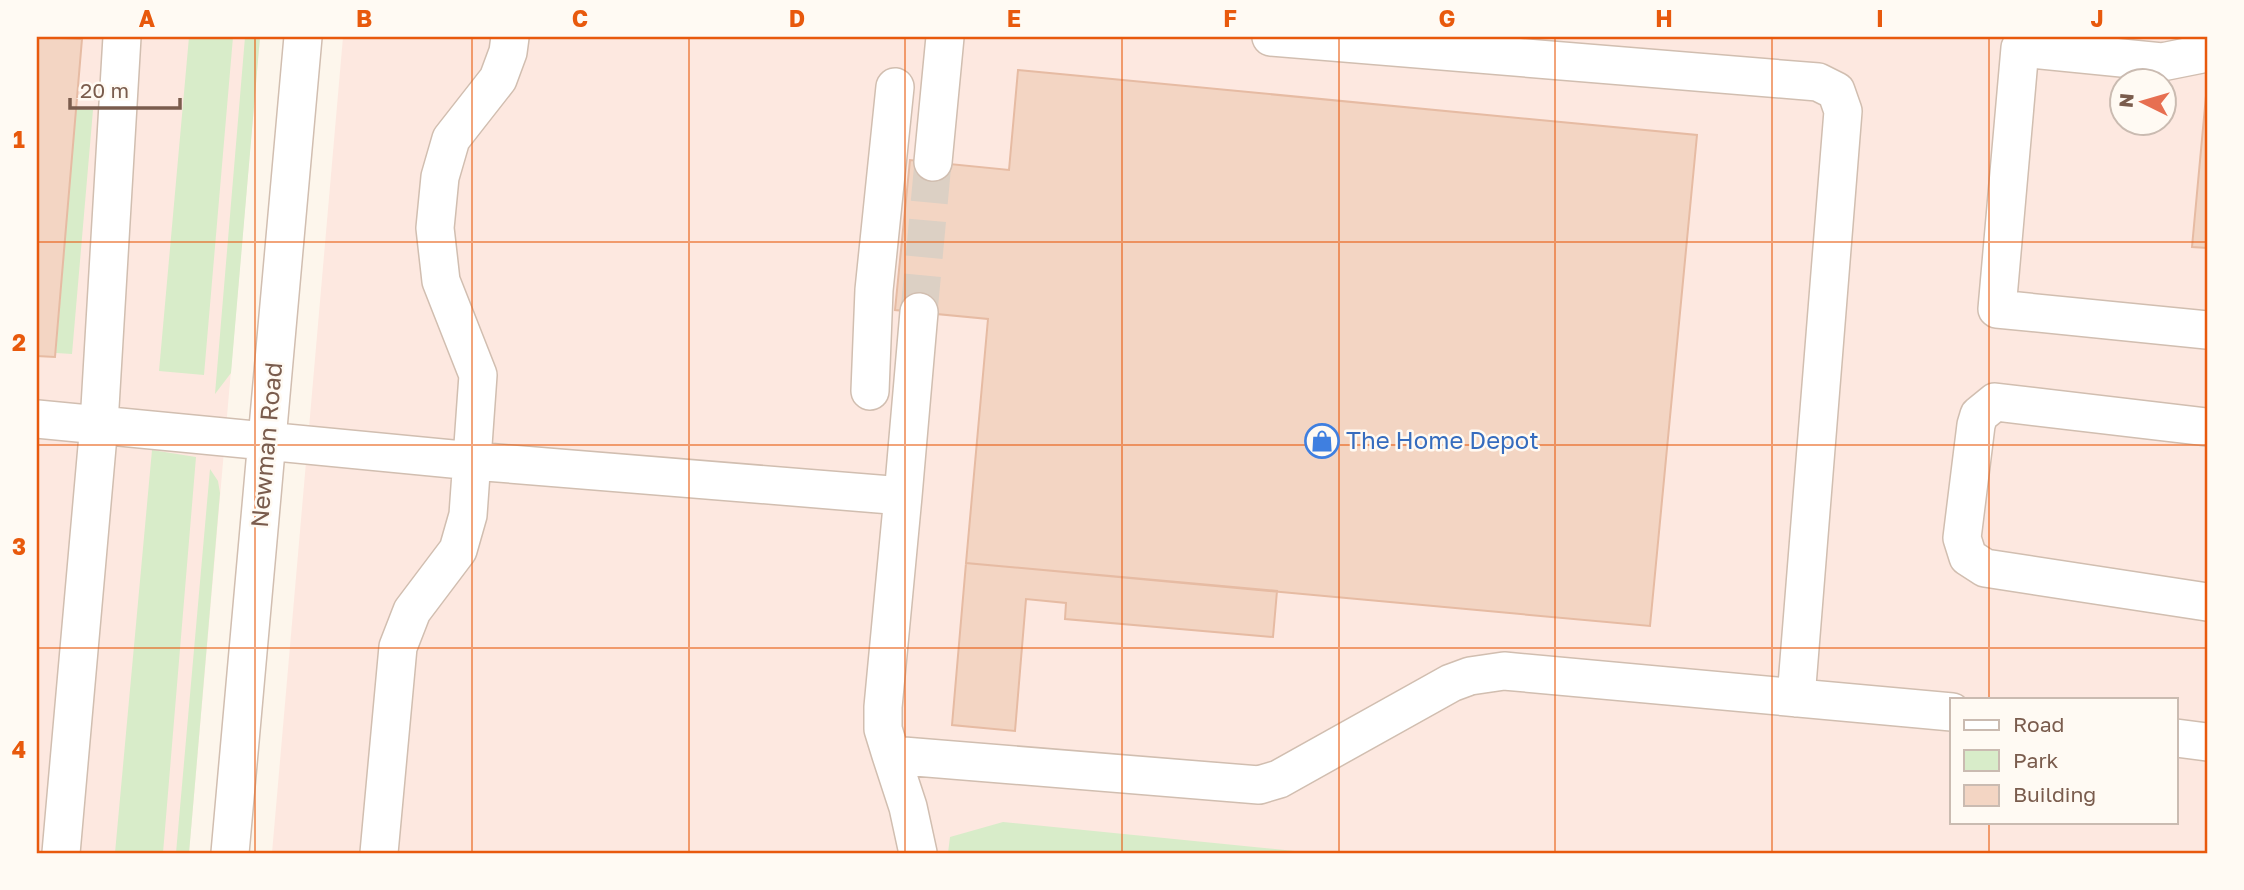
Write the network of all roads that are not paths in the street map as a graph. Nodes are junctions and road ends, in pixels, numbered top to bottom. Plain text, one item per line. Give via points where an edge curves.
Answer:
1 (122, 37) edge
2 (303, 37) edge
3 (510, 37) edge
4 (944, 37) edge
5 (1271, 37) edge
6 (2207, 53) edge
7 (895, 87) dead end
8 (933, 162) tunnel mouth
9 (919, 313) tunnel mouth
10 (2207, 330) edge
11 (870, 391) dead end
12 (37, 419) edge
13 (99, 424) junction
14 (2207, 427) edge
15 (267, 440) junction
16 (473, 461) junction
17 (903, 496) junction
18 (2207, 602) edge
19 (1796, 698) junction
20 (1950, 712) edge
21 (2178, 738) edge
22 (2207, 743) edge
23 (891, 755) junction
24 (61, 853) edge
25 (230, 853) edge
26 (379, 853) edge
27 (918, 853) edge

1 - 13 street
2 - 15 street, Newman Road
3 - 16 street via 498,79 459,126 445,153 437,202 436,253 441,281 478,375
4 - 8 street
5 - 19 street via 1818,82 1836,91 1843,111
6 - 10 street via 2162,62 2020,48 1997,309
7 - 11 street via 874,290
9 - 17 street
12 - 13 street
13 - 15 street
13 - 24 street
14 - 18 street via 1995,402 1979,415 1976,425 1962,538 1968,557 1985,568
15 - 16 street
15 - 25 street, Newman Road
16 - 17 street
16 - 26 street via 468,516 458,550 412,611 398,648
17 - 23 street via 883,707 883,729
19 - 20 street
19 - 23 street via 1487,672 1451,683 1279,779 1259,785
21 - 22 street
23 - 27 street

